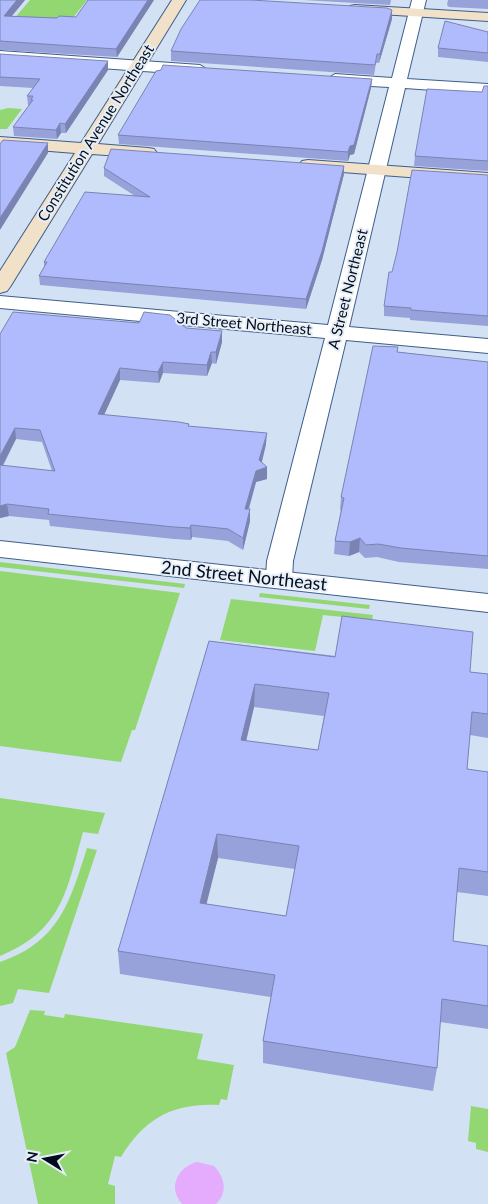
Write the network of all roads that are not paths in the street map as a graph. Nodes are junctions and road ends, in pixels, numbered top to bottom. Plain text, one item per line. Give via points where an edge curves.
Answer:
1 (179, 0) edge
2 (418, 6) edge
3 (344, 8) edge
4 (488, 17) edge
5 (0, 56) edge
6 (138, 65) junction
7 (216, 71) edge
8 (324, 78) edge
9 (399, 83) junction
10 (488, 89) edge
11 (0, 142) edge
12 (85, 148) junction
13 (160, 154) edge
14 (290, 164) edge
15 (378, 170) junction
16 (488, 178) edge
17 (6, 272) edge
18 (0, 287) edge
19 (0, 302) edge
20 (337, 332) junction
21 (488, 346) edge
22 (0, 549) edge
23 (279, 579) junction
24 (488, 603) edge

1 - 6 main road, Constitution Avenue Northeast
2 - 3 main road
2 - 4 main road
2 - 9 street, A Street Northeast
5 - 6 street
6 - 7 street
6 - 12 main road, Constitution Avenue Northeast
8 - 9 street
9 - 10 street
9 - 15 street, A Street Northeast
11 - 12 main road
12 - 13 main road
12 - 17 main road, Constitution Avenue Northeast
14 - 15 main road
15 - 16 main road
15 - 20 street, A Street Northeast
17 - 18 main road, Constitution Avenue Northeast
19 - 20 street, 3rd Street Northeast
20 - 21 street, 3rd Street Northeast
20 - 23 street, A Street Northeast via 280,561
22 - 23 street, 2nd Street Northeast
23 - 24 street, 2nd Street Northeast

